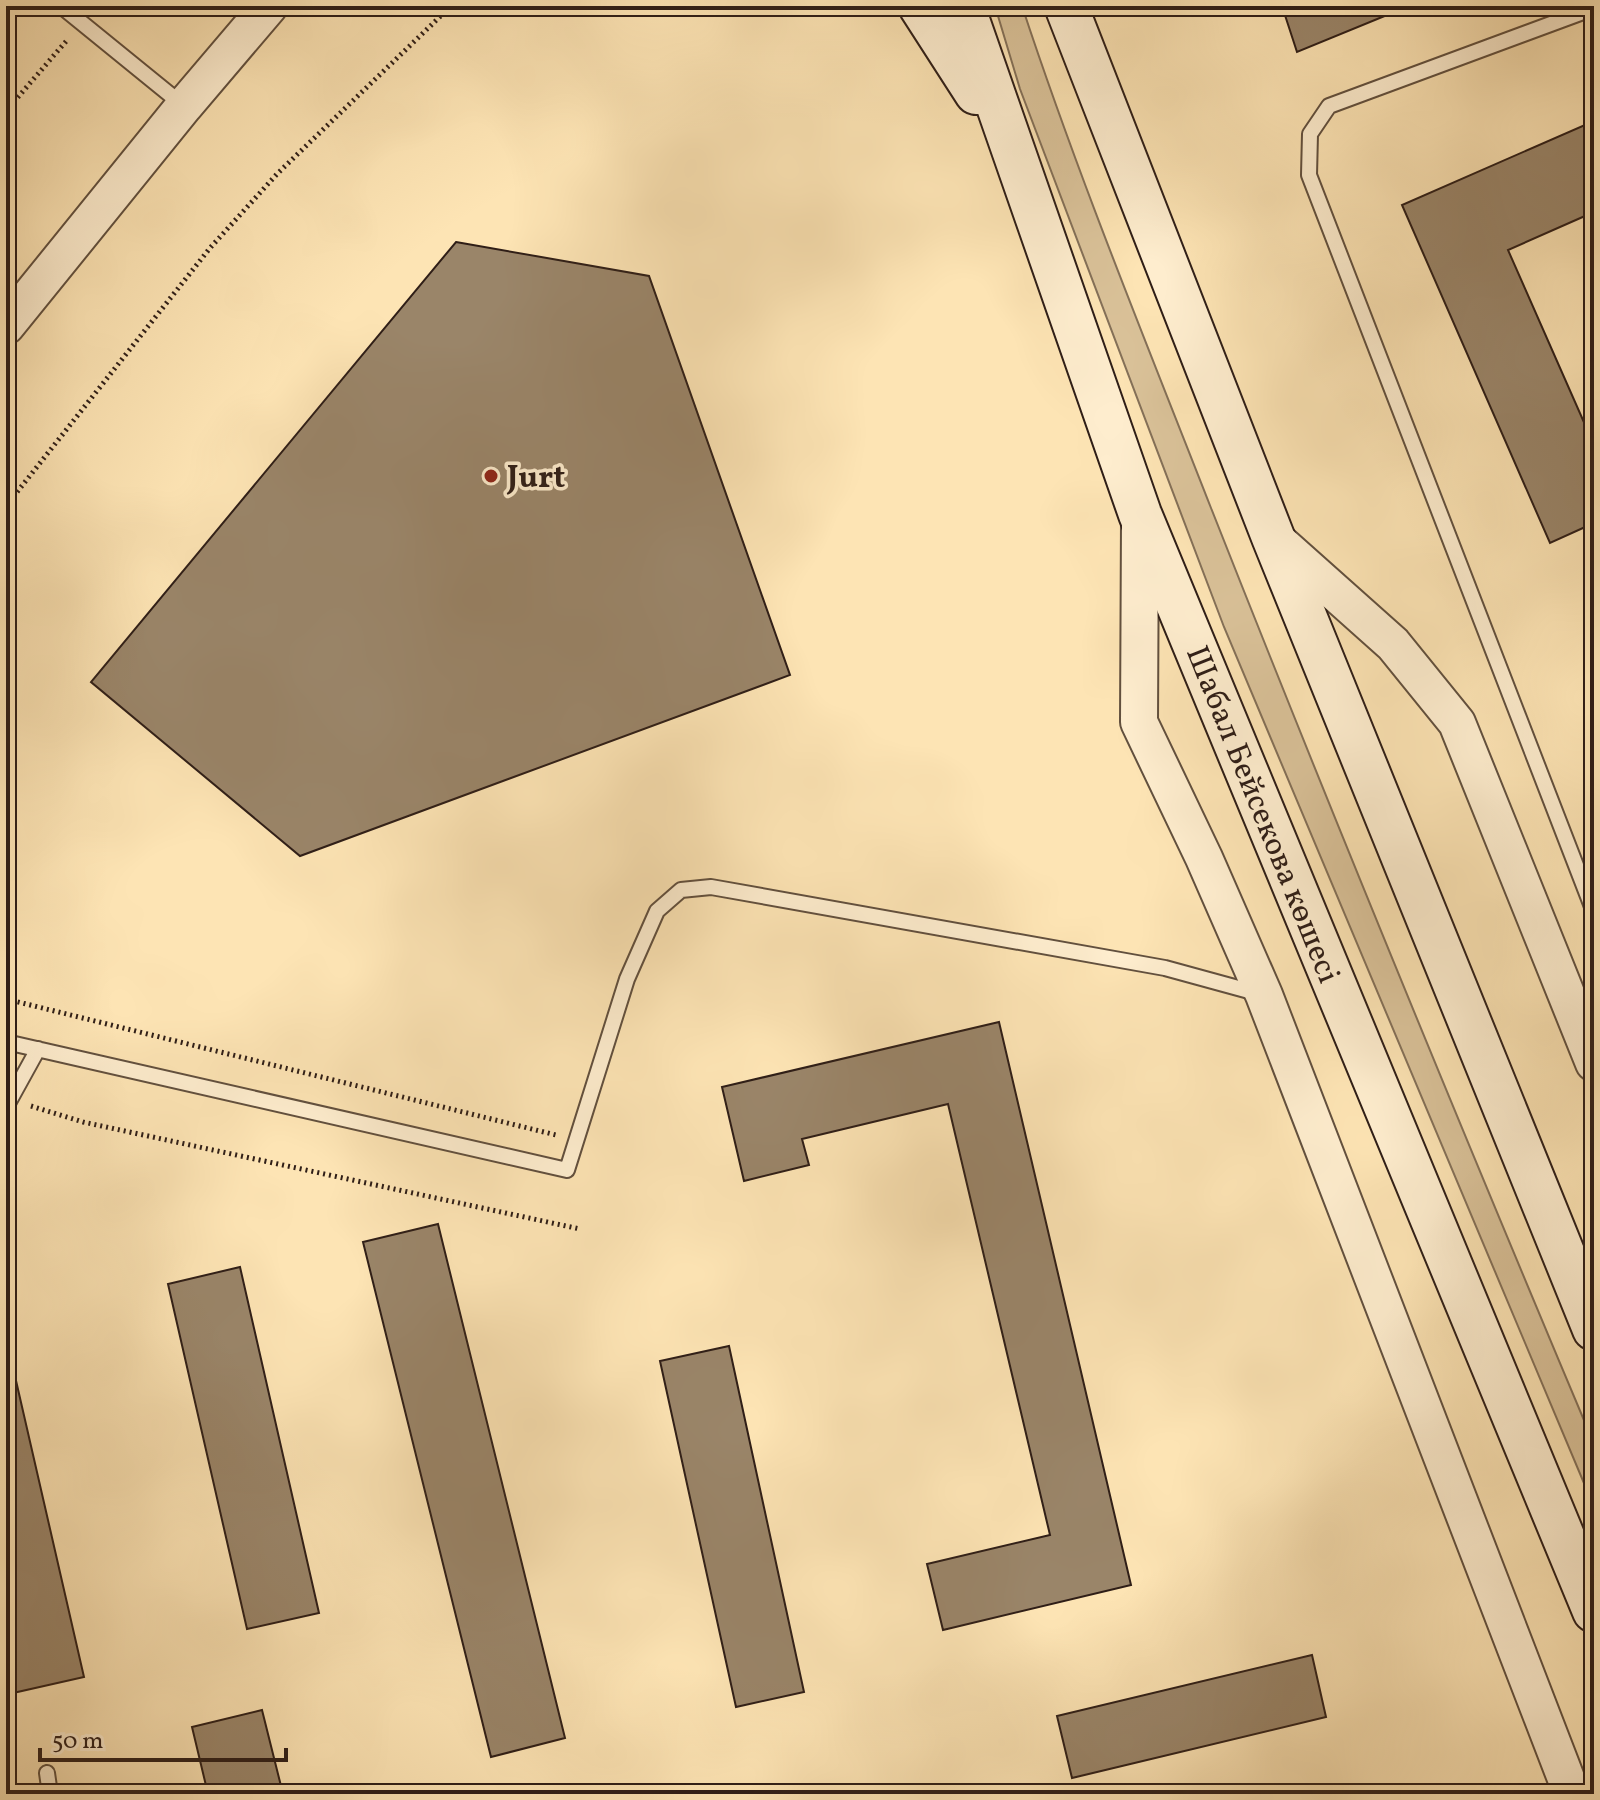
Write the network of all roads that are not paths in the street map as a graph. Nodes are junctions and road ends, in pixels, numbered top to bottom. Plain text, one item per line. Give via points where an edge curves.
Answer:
1 (61, 6) edge
2 (269, 6) edge
3 (920, 6) edge
4 (963, 6) edge
5 (1066, 6) edge
6 (1594, 8) edge
7 (184, 106) junction
8 (1014, 152) junction
9 (6, 326) edge
10 (1140, 514) junction
11 (1273, 537) junction
12 (1594, 912) edge
13 (1264, 995) junction
14 (6, 1042) edge
15 (38, 1049) junction
16 (1591, 1050) edge
17 (8, 1104) edge
18 (1594, 1329) edge
19 (1594, 1611) edge
20 (47, 1773) dead end
21 (50, 1794) edge
22 (1572, 1794) edge

1 - 7 lane
2 - 7 street
3 - 8 main road
4 - 8 main road, Шабал Бейсекова көшесі
5 - 11 main road
6 - 12 lane via 1329,106 1310,134 1309,175
7 - 9 street
8 - 10 main road, Шабал Бейсекова көшесі
10 - 13 street via 1139,722
10 - 19 main road, Шабал Бейсекова көшесі
11 - 16 street via 1393,644 1457,723
11 - 18 main road
13 - 15 lane via 1165,968 711,887 681,890 657,911 627,979 567,1170
13 - 22 street
14 - 15 lane
15 - 17 lane
20 - 21 lane

